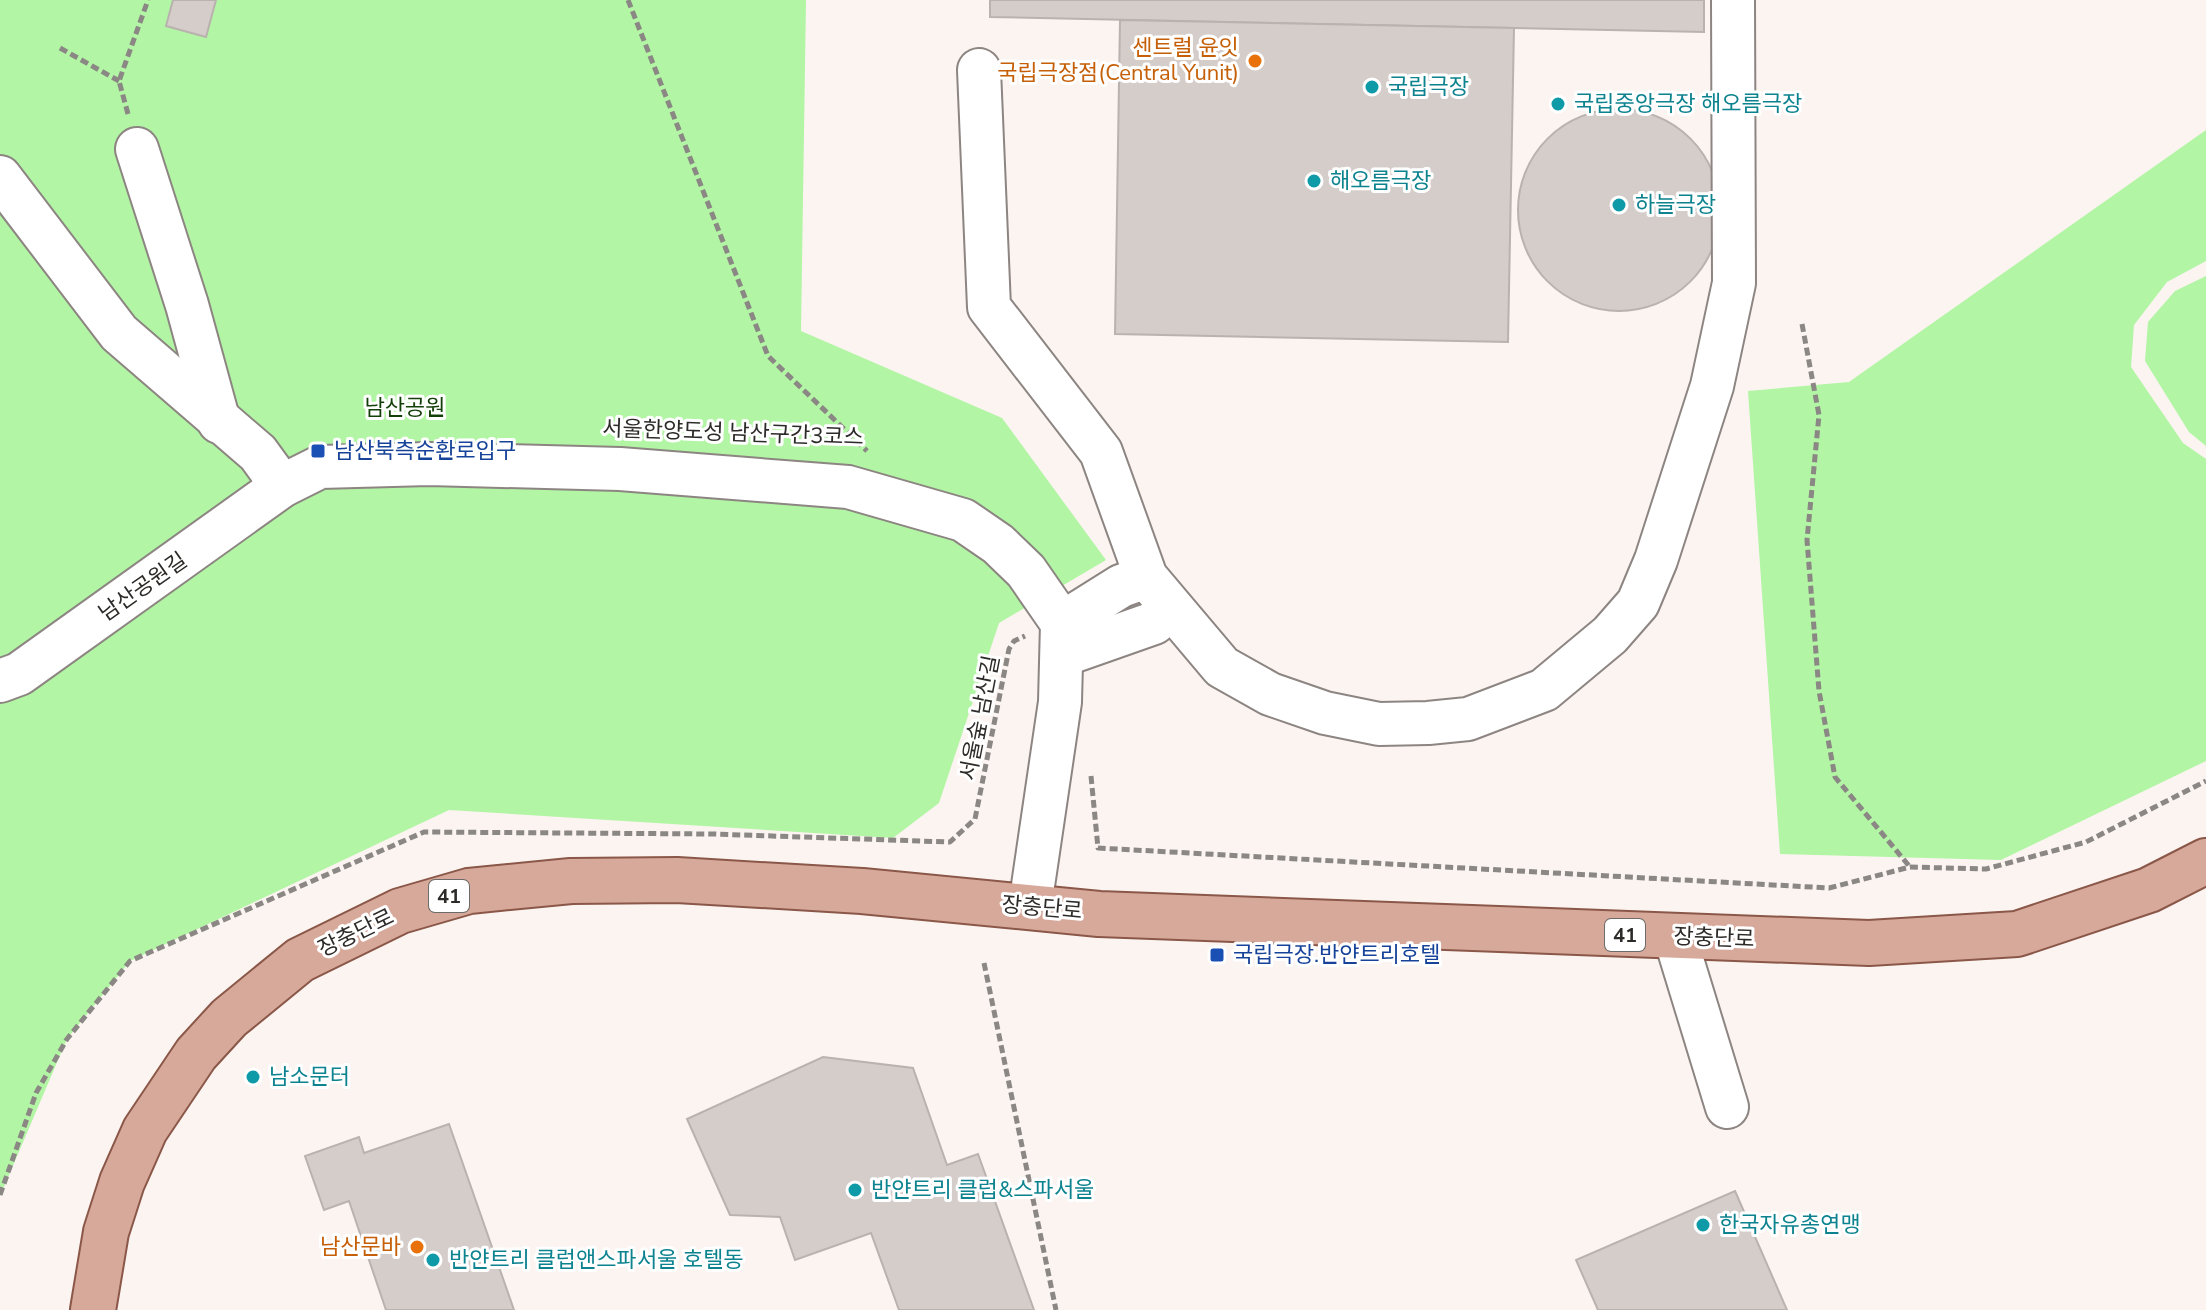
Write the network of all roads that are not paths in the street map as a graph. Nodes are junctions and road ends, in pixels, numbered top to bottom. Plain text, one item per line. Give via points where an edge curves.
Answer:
1 (1733, 0) edge
2 (979, 70) dead end
3 (137, 149) road end
4 (0, 177) edge
5 (219, 422) junction
6 (282, 486) junction
7 (1158, 593) junction
8 (1062, 639) junction
9 (0, 681) edge
10 (2206, 861) edge
11 (1030, 906) junction
12 (1675, 937) junction
13 (1727, 1107) dead end
14 (93, 1310) edge

1 - 7 street via 1734,283 1712,386 1669,526 1638,603 1610,635 1544,690 1507,706 1468,719 1379,724 1270,694 1222,667
2 - 7 street via 989,307 1101,452
3 - 5 street
4 - 5 street via 119,333
5 - 6 street via 258,453
6 - 8 street, 남산공원길 via 320,467 429,464 620,469 848,487 963,520 998,544 1026,571
6 - 9 street, 남산공원길 via 19,674
7 - 8 street via 1154,623
8 - 11 street via 1060,702
10 - 12 main road, 장충단로 / 41 via 2149,890 2017,934 1869,943
11 - 12 main road, 장충단로 / 41 via 1190,918
11 - 14 main road, 장충단로 / 41 via 677,880 571,881 469,891 400,911 300,960 229,1018 196,1054 145,1130 122,1182 106,1232
12 - 13 street

